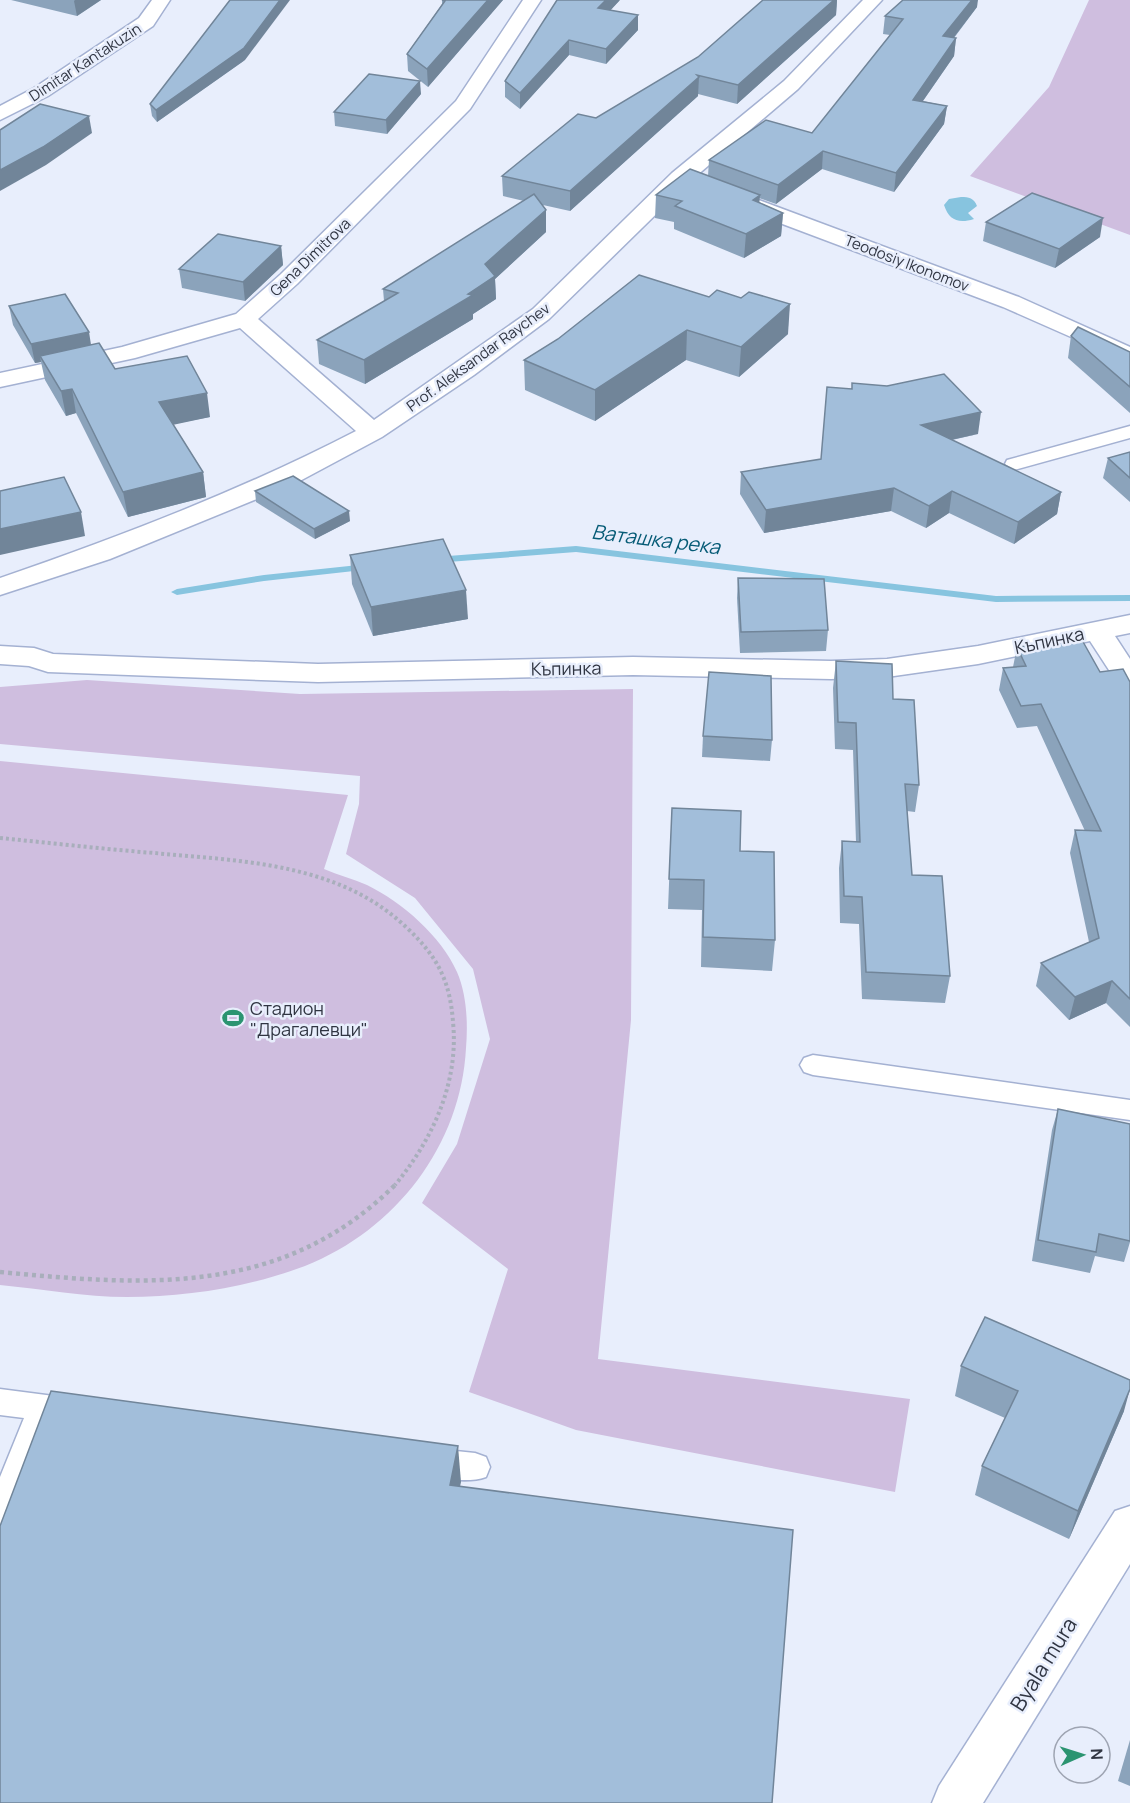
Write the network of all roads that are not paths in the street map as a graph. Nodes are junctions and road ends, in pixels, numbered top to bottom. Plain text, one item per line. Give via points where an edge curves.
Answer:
1 (161, 0) edge
2 (532, 0) edge
3 (873, 0) edge
4 (0, 114) edge
5 (724, 194) edge
6 (244, 319) junction
7 (1130, 356) edge
8 (0, 380) edge
9 (373, 432) junction
10 (1130, 432) edge
11 (1014, 464) dead end
12 (0, 587) edge
13 (1130, 624) edge
14 (1097, 630) junction
15 (0, 655) edge
16 (48, 663) junction
17 (0, 667) edge
18 (1130, 681) edge
19 (813, 1065) dead end
20 (1130, 1110) edge
21 (0, 1402) edge
22 (43, 1408) junction
23 (101, 1416) edge
24 (405, 1458) edge
25 (475, 1467) dead end
26 (0, 1516) edge
27 (1130, 1526) edge
28 (956, 1803) edge

1 - 4 street, Dimitar Kantakuzin via 146,22 41,92
2 - 6 street, Gena Dimitrova via 463,105
3 - 9 street, Prof. Aleksandar Raychev via 691,182 541,314
5 - 7 street, Teodosiy Ikonomov via 1011,302
6 - 8 street, Gena Dimitrova via 126,353
6 - 9 street
9 - 12 street, Prof. Aleksandar Raychev via 287,477 100,553
10 - 11 lane
13 - 14 street, Къпинка
14 - 16 street, Къпинка via 978,655 842,670 633,666 318,673
14 - 18 street
15 - 16 street, Къпинка via 34,657
16 - 17 street
19 - 20 lane
21 - 22 lane
22 - 23 lane
22 - 26 lane
24 - 25 lane
27 - 28 street, Byala mura

